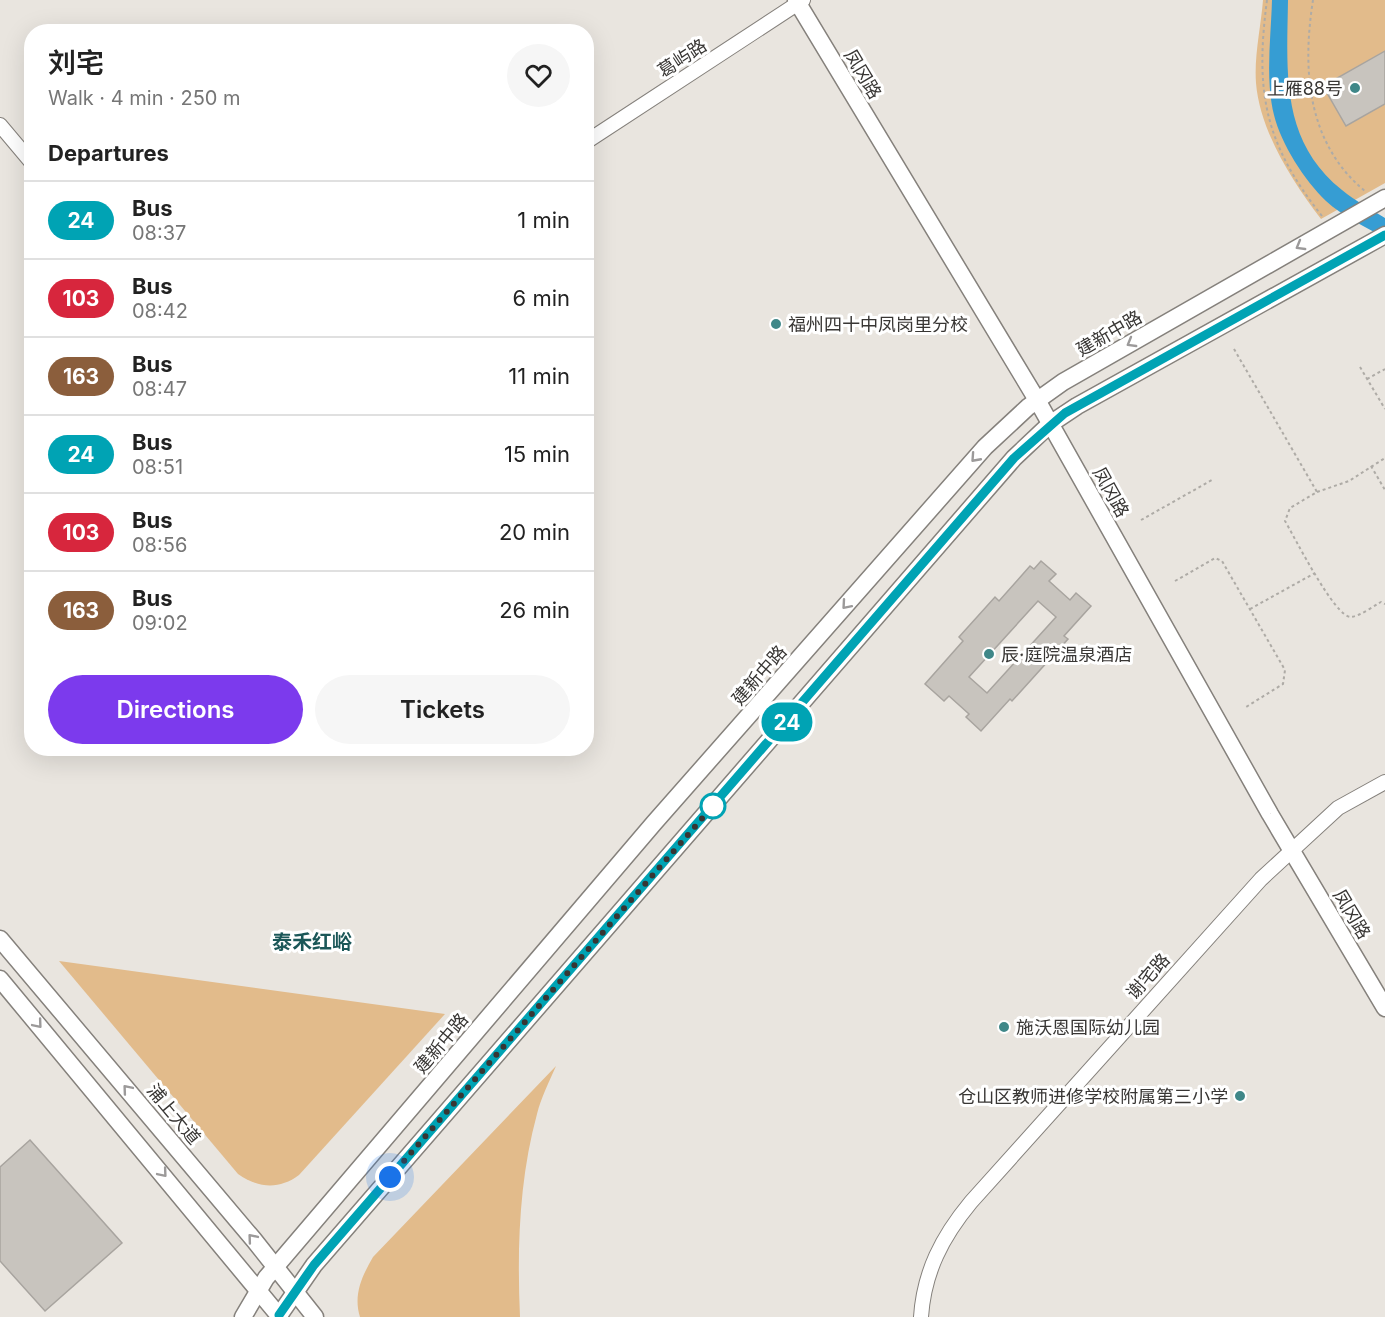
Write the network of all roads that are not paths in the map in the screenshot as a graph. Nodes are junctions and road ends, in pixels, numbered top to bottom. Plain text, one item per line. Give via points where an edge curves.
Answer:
1 (799, 1) edge
2 (0, 125) edge
3 (594, 137) edge
4 (24, 154) edge
5 (1378, 198) edge
6 (1383, 235) edge
7 (1037, 400) junction
8 (1050, 424) junction
9 (1385, 782) edge
10 (1291, 849) junction
11 (0, 939) edge
12 (0, 979) edge
13 (1385, 1008) edge
14 (276, 1266) junction
15 (258, 1289) junction
16 (295, 1291) junction
17 (279, 1316) edge
18 (243, 1317) edge
19 (315, 1317) edge
20 (921, 1317) edge

1 - 3 street, 葛屿路
1 - 7 main road, 凤冈路
2 - 4 street
5 -> 7 main road, 建新中路
6 - 8 main road
7 - 8 main road, 凤冈路
7 -> 14 main road, 建新中路 via 985,447 920,520
8 - 10 main road, 凤冈路
8 - 16 main road via 965,512
9 - 10 street, 谢宅路 via 1338,808
10 - 13 main road, 凤冈路
10 - 20 street, 谢宅路 via 957,1219 930,1269
14 -> 11 main road, 浦上大道
12 -> 15 main road
14 - 15 main road, 建新中路
14 - 16 main road, 浦上大道
15 - 17 main road
15 - 18 main road, 建新中路
16 - 17 main road
16 - 19 main road, 浦上大道

